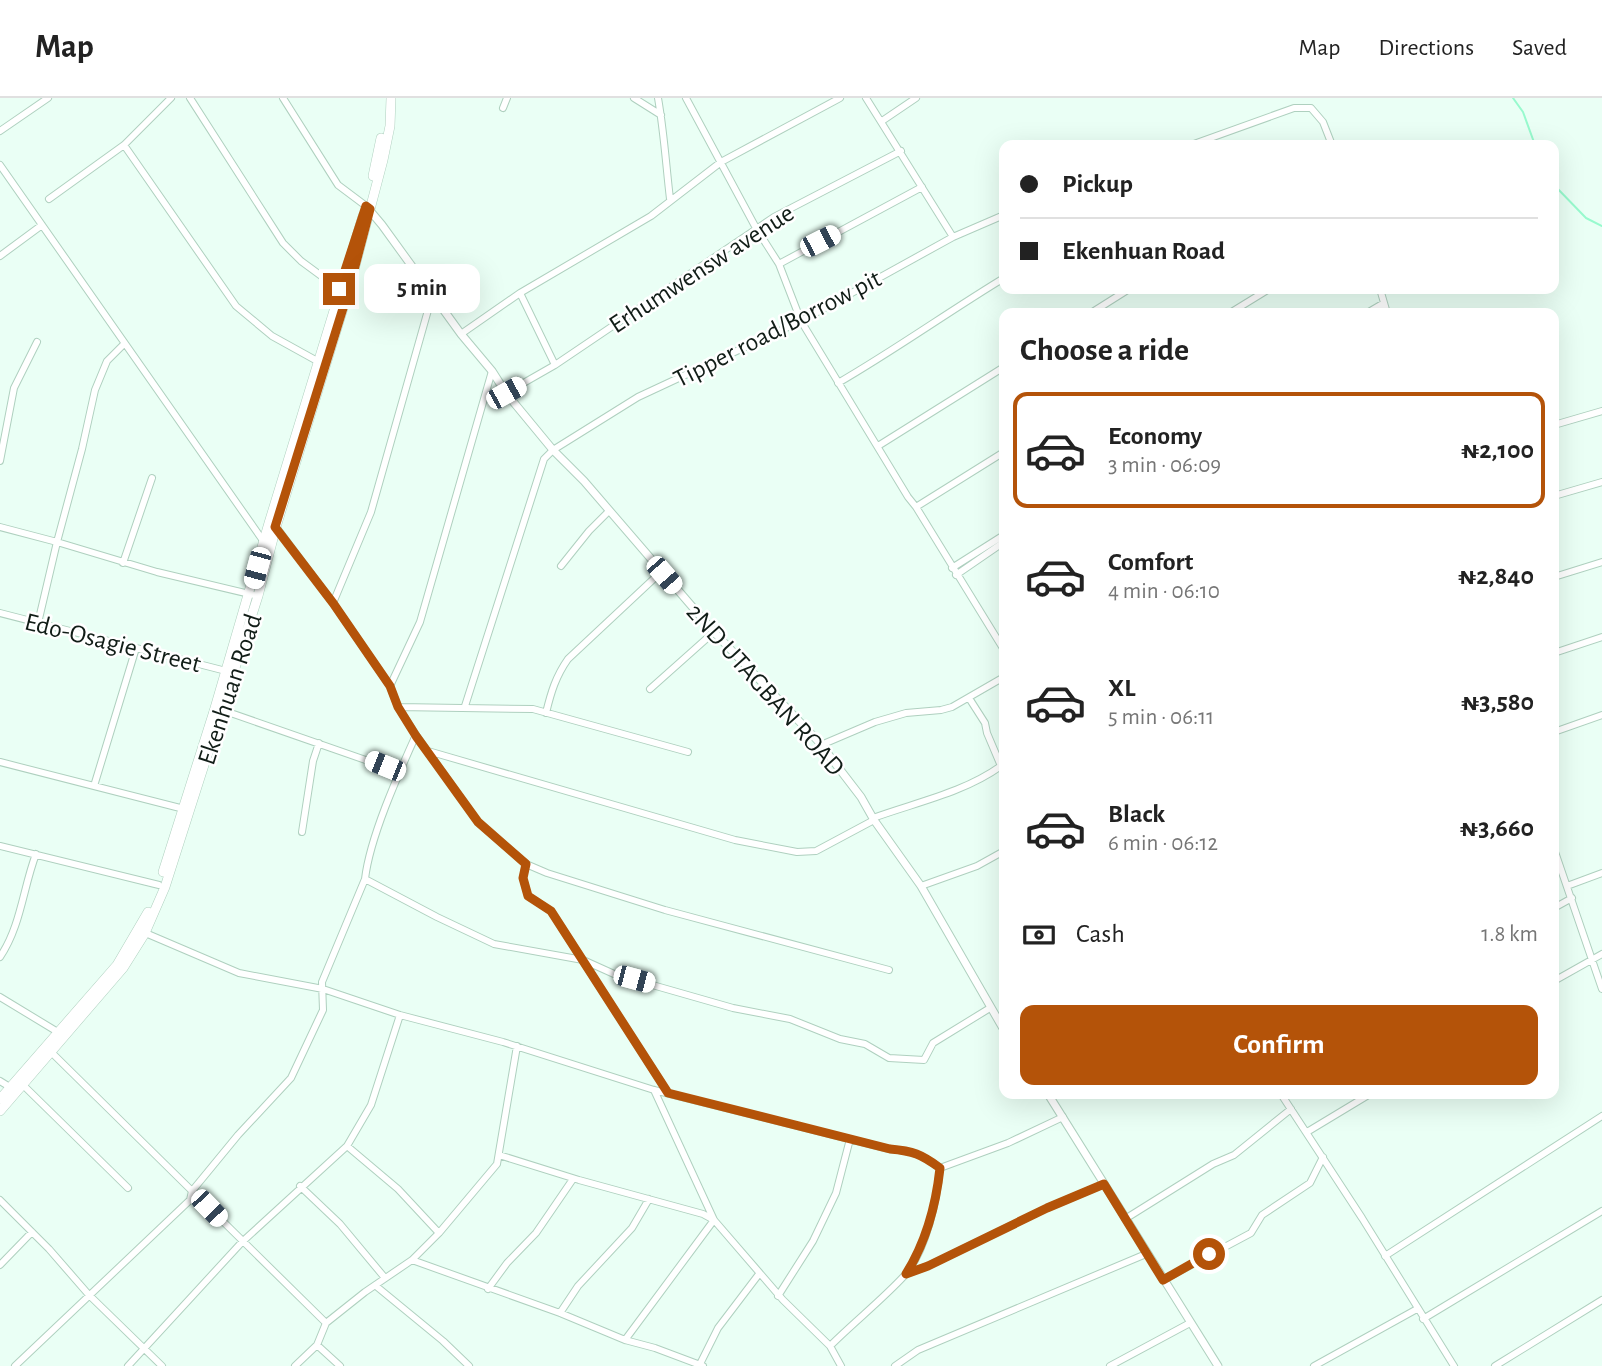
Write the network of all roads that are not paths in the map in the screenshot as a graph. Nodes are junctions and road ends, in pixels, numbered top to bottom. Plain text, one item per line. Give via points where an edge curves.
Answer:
1 (48, 98) edge
2 (171, 98) edge
3 (190, 98) edge
4 (283, 98) edge
5 (385, 98) edge
6 (391, 98) edge
7 (507, 98) edge
8 (635, 98) edge
9 (658, 98) edge
10 (840, 98) edge
11 (866, 98) edge
12 (916, 98) edge
13 (689, 99) edge
14 (503, 108) dead end
15 (661, 115) junction
16 (882, 121) junction
17 (0, 131) edge
18 (1205, 140) edge
19 (1330, 140) edge
20 (124, 145) junction
21 (901, 151) junction
22 (721, 162) junction
23 (0, 166) edge
24 (922, 187) junction
25 (670, 199) junction
26 (48, 200) dead end
27 (368, 208) junction
28 (999, 217) edge
29 (42, 225) junction
30 (756, 228) junction
31 (953, 237) junction
32 (0, 256) edge
33 (779, 264) junction
34 (999, 281) edge
35 (339, 289) junction
36 (520, 293) junction
37 (1121, 294) edge
38 (1261, 294) edge
39 (1381, 294) edge
40 (432, 296) junction
41 (1384, 303) junction
42 (1099, 308) edge
43 (1238, 308) edge
44 (1376, 308) edge
45 (1386, 308) edge
46 (801, 321) junction
47 (461, 334) junction
48 (37, 342) dead end
49 (124, 344) junction
50 (319, 362) junction
51 (555, 365) junction
52 (999, 370) edge
53 (492, 371) junction
54 (838, 383) junction
55 (506, 393) junction
56 (1602, 411) edge
57 (1559, 424) edge
58 (878, 446) junction
59 (553, 450) junction
60 (999, 456) edge
61 (0, 461) edge
62 (152, 478) dead end
63 (1602, 482) edge
64 (1559, 495) edge
65 (916, 507) junction
66 (609, 510) junction
67 (0, 527) edge
68 (275, 527) junction
69 (999, 539) edge
70 (57, 542) junction
71 (264, 542) junction
72 (999, 546) edge
73 (1602, 562) edge
74 (123, 563) junction
75 (561, 566) dead end
76 (952, 568) junction
77 (662, 572) junction
78 (957, 575) junction
79 (1559, 575) edge
80 (254, 595) junction
81 (333, 603) junction
82 (0, 613) edge
83 (38, 623) junction
84 (715, 632) junction
85 (999, 635) edge
86 (996, 637) junction
87 (1602, 637) edge
88 (999, 642) edge
89 (136, 648) junction
90 (1559, 651) edge
91 (226, 670) junction
92 (999, 680) edge
93 (390, 686) junction
94 (650, 689) dead end
95 (969, 698) junction
96 (465, 706) junction
97 (398, 707) junction
98 (222, 710) junction
99 (546, 713) junction
100 (1602, 715) edge
101 (1559, 730) edge
102 (416, 736) junction
103 (319, 743) junction
104 (821, 745) junction
105 (428, 751) junction
106 (688, 752) dead end
107 (999, 757) edge
108 (0, 762) edge
109 (999, 767) edge
110 (400, 772) junction
111 (94, 786) junction
112 (184, 809) junction
113 (874, 819) junction
114 (302, 832) dead end
115 (0, 846) edge
116 (37, 853) dead end
117 (999, 854) edge
118 (1559, 863) edge
119 (526, 864) junction
120 (1602, 873) edge
121 (365, 878) junction
122 (159, 885) junction
123 (921, 886) junction
124 (1567, 886) junction
125 (1572, 898) junction
126 (1559, 905) edge
127 (142, 932) junction
128 (1602, 954) edge
129 (0, 957) edge
130 (1593, 958) junction
131 (583, 960) junction
132 (889, 970) dead end
133 (1559, 978) edge
134 (1602, 986) edge
135 (323, 989) junction
136 (0, 997) edge
137 (990, 1008) junction
138 (400, 1015) junction
139 (999, 1017) edge
140 (62, 1035) junction
141 (517, 1046) junction
142 (49, 1050) junction
143 (0, 1081) edge
144 (17, 1086) junction
145 (654, 1090) junction
146 (668, 1093) junction
147 (0, 1098) edge
148 (1051, 1099) edge
149 (1284, 1099) edge
150 (1362, 1099) edge
151 (1291, 1109) junction
152 (0, 1111) edge
153 (1602, 1116) edge
154 (1063, 1117) junction
155 (1307, 1132) junction
156 (850, 1139) junction
157 (347, 1146) junction
158 (499, 1155) junction
159 (1323, 1157) junction
160 (940, 1168) junction
161 (573, 1179) junction
162 (1104, 1184) junction
163 (300, 1186) junction
164 (128, 1188) dead end
165 (192, 1191) junction
166 (649, 1199) junction
167 (0, 1200) edge
168 (1602, 1211) edge
169 (1125, 1219) junction
170 (714, 1220) junction
171 (32, 1232) junction
172 (439, 1233) junction
173 (242, 1242) junction
174 (1146, 1254) junction
175 (1385, 1256) junction
176 (412, 1260) junction
177 (0, 1265) edge
178 (759, 1274) junction
179 (906, 1274) junction
180 (385, 1278) junction
181 (1163, 1280) junction
182 (376, 1286) junction
183 (488, 1289) junction
184 (89, 1294) junction
185 (778, 1296) junction
186 (1602, 1300) edge
187 (1417, 1310) junction
188 (560, 1313) junction
189 (1423, 1319) junction
190 (326, 1323) junction
191 (1190, 1323) junction
192 (625, 1340) junction
193 (317, 1345) junction
194 (830, 1346) junction
195 (145, 1349) junction
196 (15, 1366) edge
197 (128, 1366) edge
198 (162, 1366) edge
199 (295, 1366) edge
200 (340, 1366) edge
201 (469, 1366) edge
202 (700, 1366) edge
203 (841, 1366) edge
204 (895, 1366) edge
205 (1111, 1366) edge
206 (1218, 1366) edge
207 (1314, 1366) edge
208 (1454, 1366) edge
209 (1495, 1366) edge

1 - 17 street
2 - 20 street
3 - 35 street via 283,243
4 - 27 street via 338,185
5 - 27 main road, Ekenhuan Road
6 - 27 main road, Ekenhuan Road via 390,126
7 - 14 street
8 - 15 street
9 - 15 street
10 - 22 street
11 - 16 street
12 - 16 street
13 - 22 street
15 - 25 street
16 - 21 street
18 - 19 street via 1294,108 1311,108
20 - 26 street
20 - 50 street via 236,306 272,336
21 - 24 street
21 - 30 street, Erhumwensw avenue
22 - 25 street
22 - 30 street
23 - 29 street
24 - 31 street
24 - 33 street
25 - 36 street via 651,216
27 - 35 main road, Ekenhuan Road
27 - 40 street, 2ND UTAGBAN ROAD
27 - 68 main road, Ekenhuan Road via 349,289
28 - 31 street, Tipper road/Borrow pit
29 - 32 street
29 - 49 street
30 - 33 street
30 - 51 street, Erhumwensw avenue
31 - 46 street, Tipper road/Borrow pit
33 - 46 street
34 - 54 street
35 - 50 main road, Ekenhuan Road
36 - 47 street
36 - 51 street
37 - 42 street
38 - 43 street
39 - 41 street
40 - 47 street, 2ND UTAGBAN ROAD
40 - 81 street via 371,512
41 - 44 street
41 - 45 street
46 - 54 street
46 - 59 street, Tipper road/Borrow pit via 638,397
47 - 53 street, 2ND UTAGBAN ROAD
48 - 61 street via 14,388
49 - 70 street via 107,361 95,390
49 - 71 street
50 - 71 main road, Ekenhuan Road
51 - 55 street, Erhumwensw avenue
52 - 58 street
53 - 55 street, 2ND UTAGBAN ROAD
53 - 93 street via 420,622
54 - 58 street
55 - 59 street, 2ND UTAGBAN ROAD
56 - 57 street
58 - 65 street
59 - 66 street, 2ND UTAGBAN ROAD
59 - 96 street via 544,459
60 - 65 street
62 - 74 street
63 - 64 street
65 - 76 street
66 - 75 street
66 - 77 street, 2ND UTAGBAN ROAD
67 - 70 street
68 - 80 main road, Ekenhuan Road
68 - 81 street
69 - 76 street
70 - 74 street
70 - 83 street
71 - 80 main road, Ekenhuan Road
72 - 78 street
73 - 79 street
74 - 80 street
76 - 78 street
77 - 84 street, 2ND UTAGBAN ROAD
77 - 99 street via 568,659 551,690
78 - 86 street
80 - 91 main road, Ekenhuan Road
80 - 98 main road, Ekenhuan Road
81 - 93 street
82 - 83 street, Edo-Osagie Street
83 - 89 street, Edo-Osagie Street
84 - 94 street
84 - 104 street, 2ND UTAGBAN ROAD
85 - 86 street
86 - 88 street
87 - 90 street
89 - 91 street, Edo-Osagie Street
89 - 111 street
91 - 112 main road, Ekenhuan Road
92 - 95 street
93 - 97 street
95 - 104 street via 941,710 875,722
95 - 107 street
96 - 97 street
96 - 99 street
97 - 102 street
98 - 103 street
98 - 127 main road, Ekenhuan Road via 165,887
99 - 106 street
100 - 101 street
102 - 105 street
102 - 110 street
103 - 110 street
103 - 114 street
104 - 113 street, 2ND UTAGBAN ROAD
105 - 113 street via 735,840 797,852 816,851
105 - 119 street via 478,822
108 - 111 street
109 - 113 street via 964,788
110 - 121 street
111 - 112 street
112 - 122 main road, Ekenhuan Road
113 - 123 street, 2ND UTAGBAN ROAD
115 - 122 street
116 - 129 street via 15,928
117 - 123 street
118 - 124 street
119 - 131 street via 523,878 528,896 551,911
119 - 132 street via 665,910
120 - 124 street
121 - 131 street via 494,944
121 - 135 street
122 - 127 main road, Ekenhuan Road
123 - 137 street, 2ND UTAGBAN ROAD
124 - 125 street
125 - 126 street
125 - 130 street
127 - 135 street via 239,973
127 - 140 main road, Ekenhuan Road via 123,968
128 - 130 street
130 - 133 street
130 - 134 street
131 - 137 street via 614,974 722,1005 790,1019 865,1044 890,1058 924,1060 933,1043
131 - 146 street
135 - 138 street
135 - 165 street via 323,1010 291,1078
136 - 140 street
137 - 139 street, 2ND UTAGBAN ROAD
138 - 141 street
138 - 157 street via 371,1105
140 - 142 main road, Ekenhuan Road
141 - 145 street
141 - 158 street
142 - 144 main road, Ekenhuan Road
142 - 165 street
143 - 144 street
144 - 147 main road, Ekenhuan Road
144 - 152 main road, Ekenhuan Road
144 - 164 street
145 - 146 street
145 - 170 street
146 - 156 street
148 - 154 street
149 - 151 street
150 - 155 street
151 - 155 street
151 - 169 street via 1234,1154
153 - 175 street
154 - 160 street
154 - 162 street
155 - 159 street
156 - 160 street via 912,1151
156 - 185 street via 836,1193 813,1241
157 - 163 street
157 - 172 street via 398,1189
158 - 161 street
158 - 172 street via 497,1164
159 - 175 street
159 - 181 street via 1310,1182 1262,1215 1251,1233
160 - 179 street via 937,1196 918,1255
161 - 166 street
161 - 183 street via 536,1233
162 - 169 street
162 - 179 street
163 - 173 street
163 - 180 street via 340,1224
165 - 173 street
165 - 184 street via 190,1200
166 - 170 street
166 - 188 street via 632,1227 578,1286
167 - 171 street
168 - 189 street
169 - 174 street
170 - 178 street
170 - 192 street
171 - 177 street
171 - 184 street
172 - 176 street
173 - 190 street
173 - 195 street
174 - 181 street
174 - 204 street via 918,1350
175 - 187 street
176 - 180 street
176 - 183 street
178 - 185 street
178 - 202 street via 718,1328
179 - 194 street
180 - 182 street
181 - 191 street
182 - 190 street
182 - 201 street
183 - 188 street
184 - 195 street
184 - 196 street
185 - 194 street
186 - 209 street
187 - 189 street
187 - 207 street
188 - 192 street
189 - 208 street
190 - 193 street
191 - 205 street
191 - 206 street
192 - 202 street
193 - 199 street
193 - 200 street
194 - 203 street
195 - 197 street
195 - 198 street

